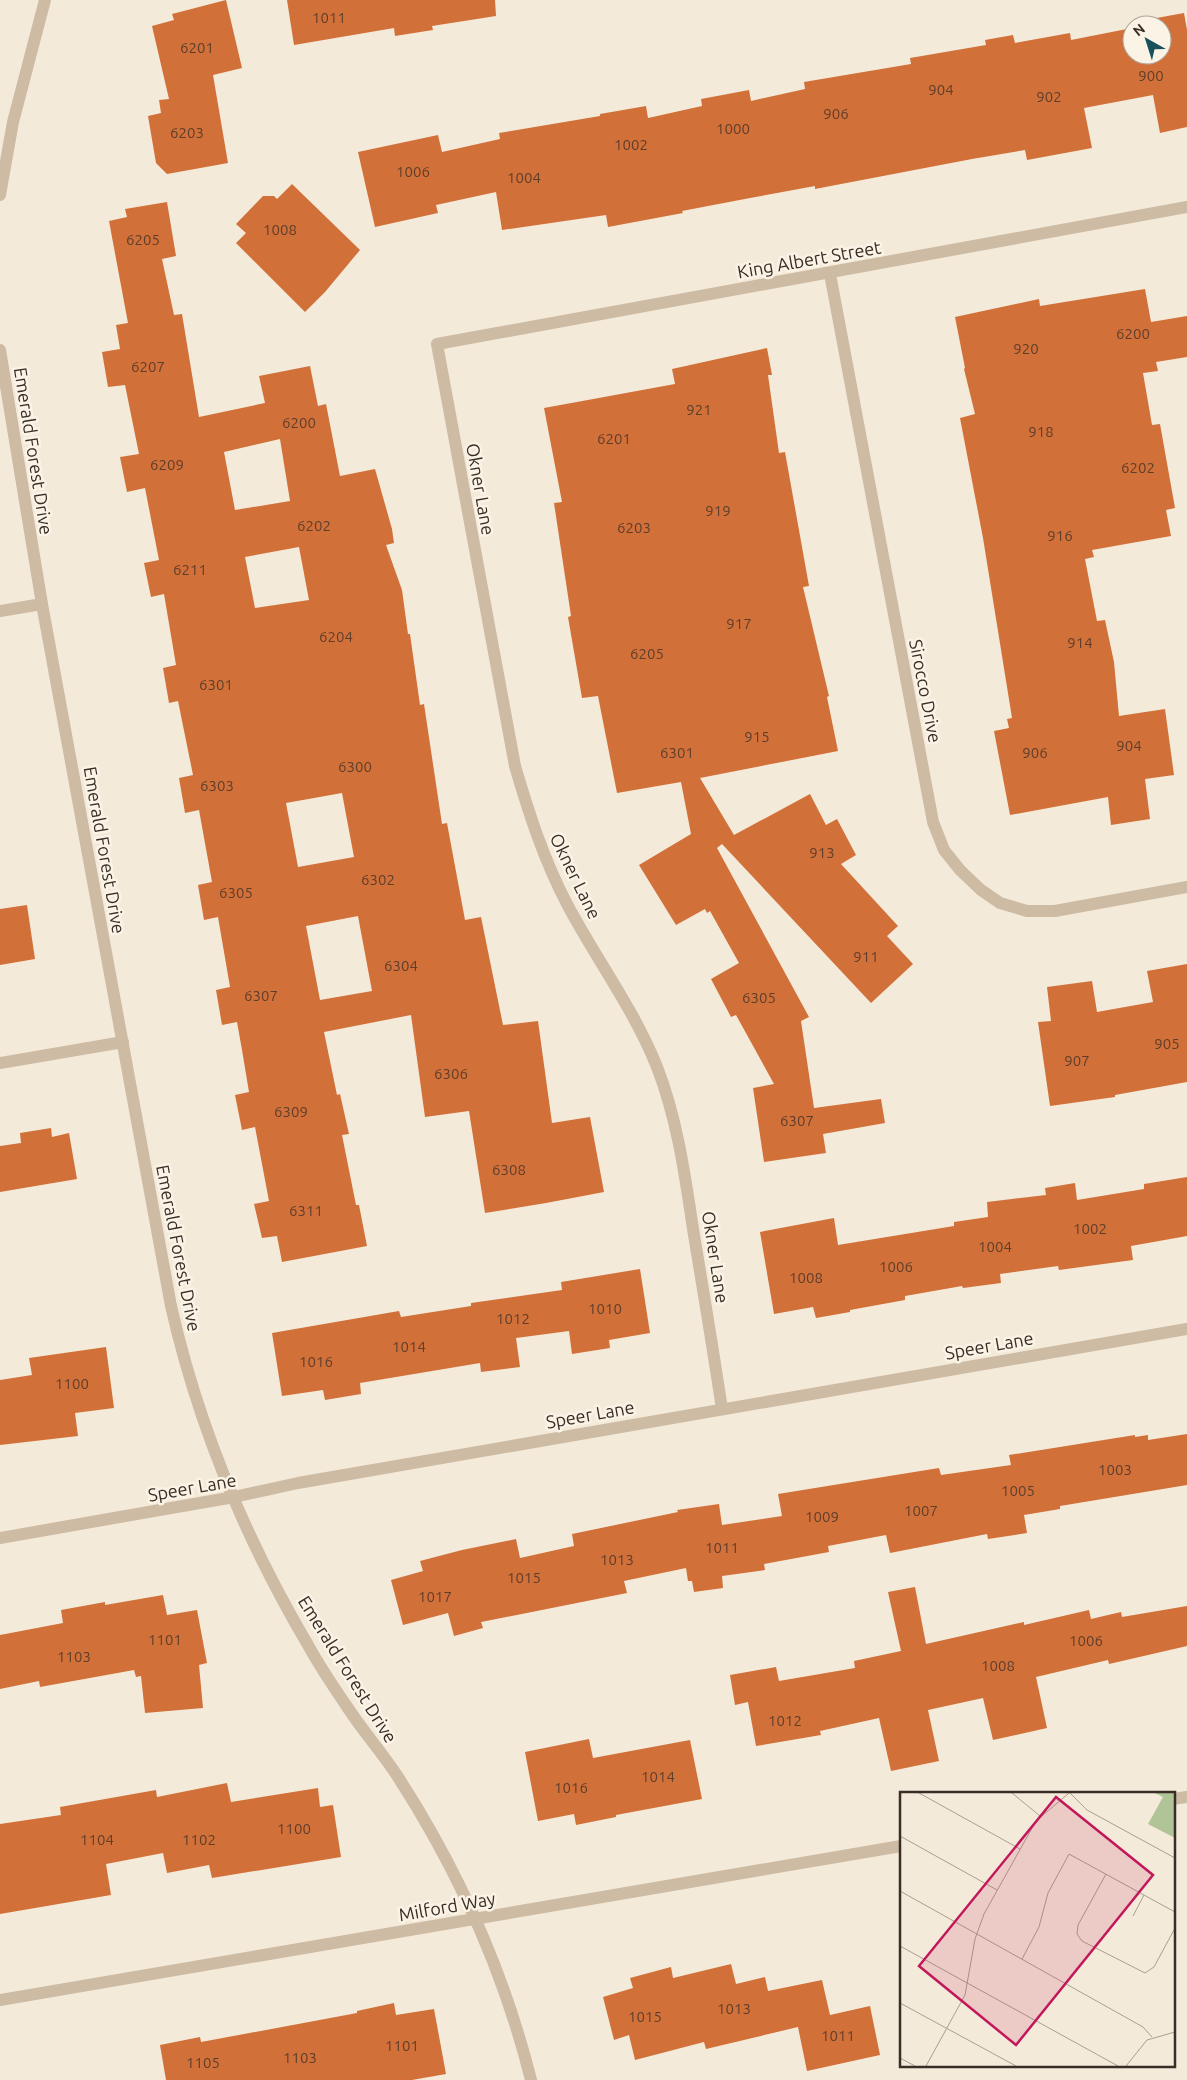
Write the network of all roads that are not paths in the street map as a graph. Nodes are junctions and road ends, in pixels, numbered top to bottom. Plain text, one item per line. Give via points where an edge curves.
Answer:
1 (45, 0) edge
2 (0, 195) edge
3 (1187, 208) edge
4 (830, 274) junction
5 (436, 344) joint
6 (0, 350) edge
7 (42, 604) junction
8 (0, 611) edge
9 (1187, 887) edge
10 (123, 1042) junction
11 (0, 1063) edge
12 (1187, 1329) edge
13 (722, 1409) junction
14 (234, 1497) junction
15 (0, 1538) edge
16 (1187, 1797) edge
17 (1174, 1799) edge
18 (900, 1846) edge
19 (476, 1919) junction
20 (0, 2000) edge
21 (530, 2080) edge

1 - 2 street via 13,122
3 - 4 street, King Albert Street
4 - 5 street, King Albert Street
4 - 9 street, Sirocco Drive via 933,822 944,850 981,890 1000,903 1027,911 1055,911
5 - 13 street, Okner Lane via 515,766 530,820 548,865 640,1029 657,1067 685,1175
6 - 7 street, Emerald Forest Drive
7 - 8 street
7 - 10 street, Emerald Forest Drive
10 - 11 street
10 - 14 street, Emerald Forest Drive via 181,1351 202,1418
12 - 13 street, Speer Lane
13 - 14 street, Speer Lane
14 - 15 street, Speer Lane
14 - 19 street, Emerald Forest Drive via 308,1645 407,1792
16 - 17 street
18 - 19 street, Milford Way
19 - 20 street, Milford Way
19 - 21 street, Emerald Forest Drive via 514,2018

